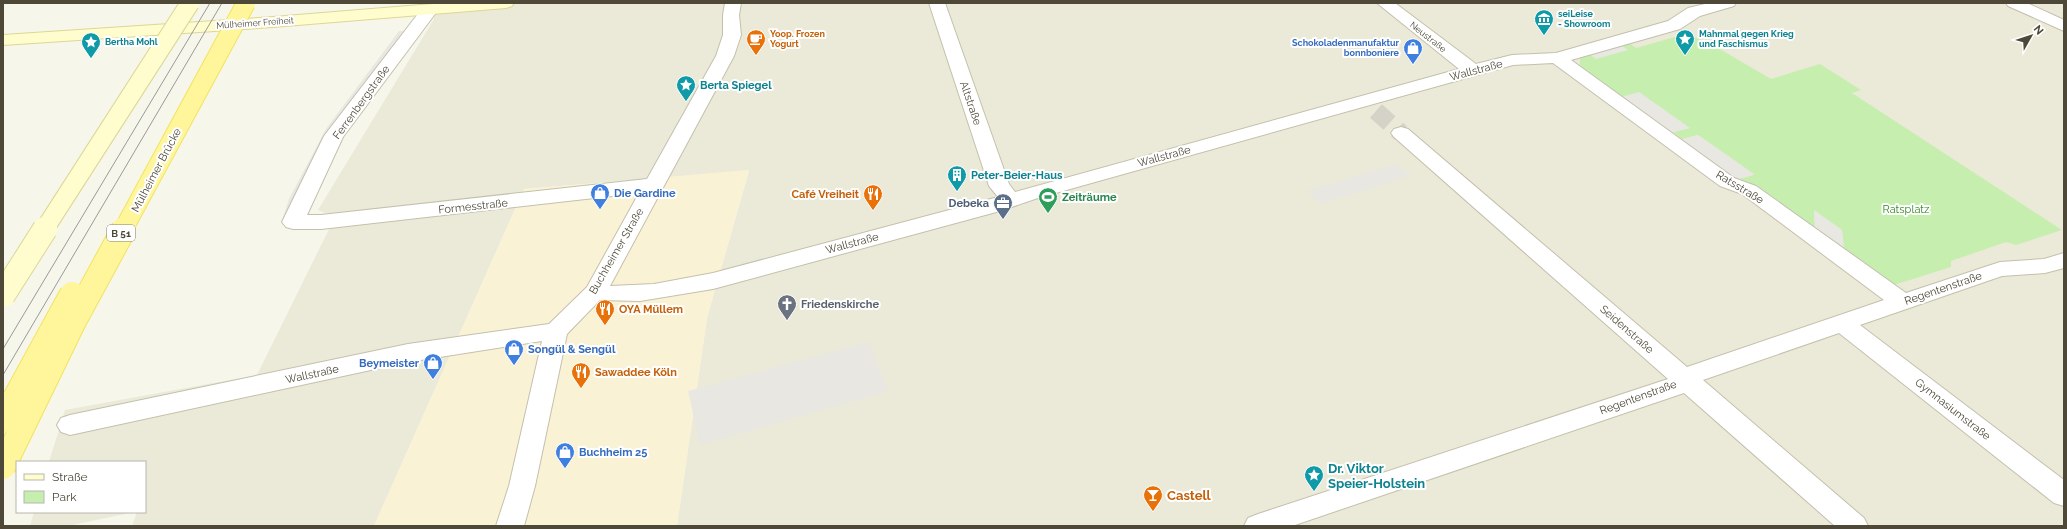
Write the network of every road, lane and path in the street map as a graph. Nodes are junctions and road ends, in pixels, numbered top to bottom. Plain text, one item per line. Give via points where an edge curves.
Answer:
1 (190, 3) edge
2 (235, 3) edge
3 (246, 3) edge
4 (506, 3) edge
5 (734, 3) edge
6 (937, 3) edge
7 (1385, 3) edge
8 (1728, 3) edge
9 (2014, 3) edge
10 (430, 10) junction
11 (2064, 26) edge
12 (3, 40) edge
13 (1557, 58) junction
14 (1472, 70) junction
15 (1401, 132) tunnel mouth
16 (653, 185) junction
17 (1011, 200) junction
18 (293, 222) joint
19 (2064, 260) edge
20 (595, 292) junction
21 (3, 295) edge
22 (1903, 302) junction
23 (1842, 323) junction
24 (556, 331) junction
25 (1685, 380) junction
26 (3, 420) edge
27 (70, 425) dead end
28 (3, 467) edge
29 (2064, 495) edge
30 (510, 526) edge
31 (1258, 526) edge
32 (1854, 526) edge

1 - 21 street, bridge
2 - 26 main road, Mülheimer Brücke / B 51, bridge
3 - 28 main road, Mülheimer Brücke / B 51, bridge via 74,321
4 - 10 street, Mülheimer Freiheit
5 - 16 street, Buchheimer Straße via 731,15 732,35 725,56
6 - 17 street, Altstraße via 998,186
7 - 14 street, Neustraße
8 - 13 street, Wallstraße via 1694,12 1674,26
9 - 11 street
10 - 12 street, Mülheimer Freiheit
10 - 18 street, Ferrenbergstraße via 334,136
13 - 14 street, Wallstraße via 1512,60
13 - 22 street, Ratsstraße via 1727,182 1749,190
14 - 17 street, Wallstraße via 1370,106
15 - 25 street, Seidenstraße
16 - 18 street, Formesstraße via 321,222
16 - 20 street, Buchheimer Straße
17 - 20 street, Wallstraße via 670,290 616,296
19 - 22 street, Regentenstraße via 2045,266 2000,268
20 - 24 street, Buchheimer Straße
22 - 23 street, Regentenstraße
23 - 25 street, Regentenstraße via 1697,372
23 - 29 street, Gymnasiumstraße
24 - 27 street, Wallstraße via 408,353
24 - 30 street via 522,486
25 - 31 street, Regentenstraße via 1674,387
25 - 32 street, Seidenstraße

